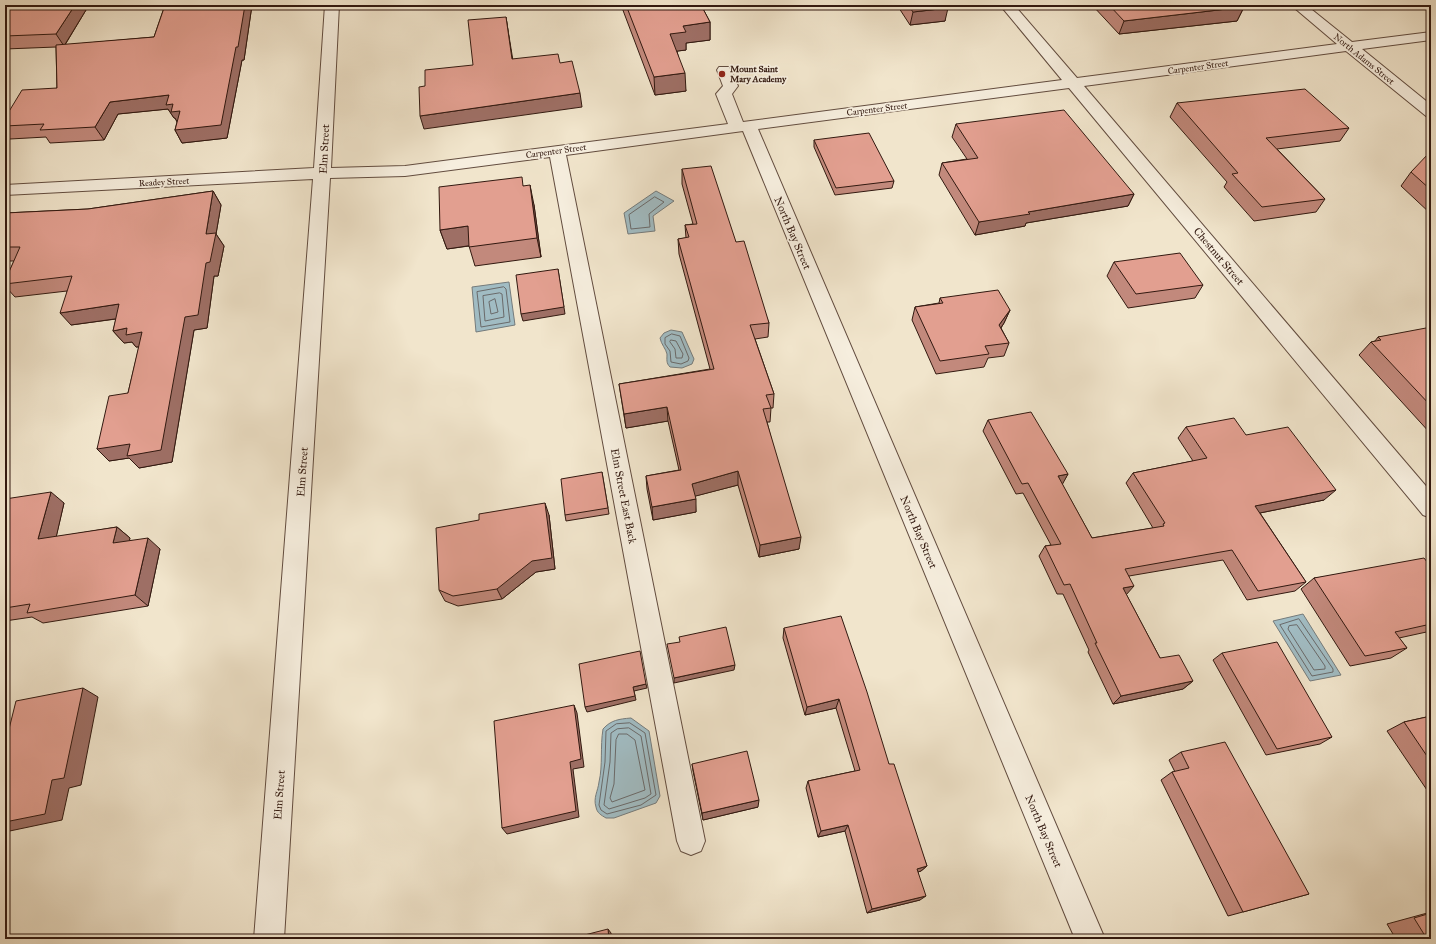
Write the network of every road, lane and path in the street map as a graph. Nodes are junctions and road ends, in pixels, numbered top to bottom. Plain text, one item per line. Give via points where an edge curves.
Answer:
1 (332, 5) edge
2 (1007, 5) edge
3 (1298, 5) edge
4 (1431, 36) edge
5 (1349, 46) junction
6 (724, 70) dead end
7 (1073, 84) junction
8 (1431, 113) edge
9 (742, 126) junction
10 (557, 151) junction
11 (322, 173) junction
12 (5, 190) edge
13 (1431, 508) edge
14 (691, 841) dead end
15 (269, 939) edge
16 (1090, 939) edge

1 - 11 street, Elm Street
2 - 7 street, Chestnut Street
3 - 5 street, North Adams Street
4 - 5 street, Carpenter Street
5 - 7 street, Carpenter Street
5 - 8 street, North Adams Street
6 - 9 street, North Bay Street via 731,86 724,94
7 - 9 street, Carpenter Street
7 - 13 street, Chestnut Street
9 - 10 street, Carpenter Street
9 - 16 street, North Bay Street
10 - 11 street, Carpenter Street via 405,171
10 - 14 street, Elm Street East Back
11 - 12 street, Readey Street
11 - 15 street, Elm Street

